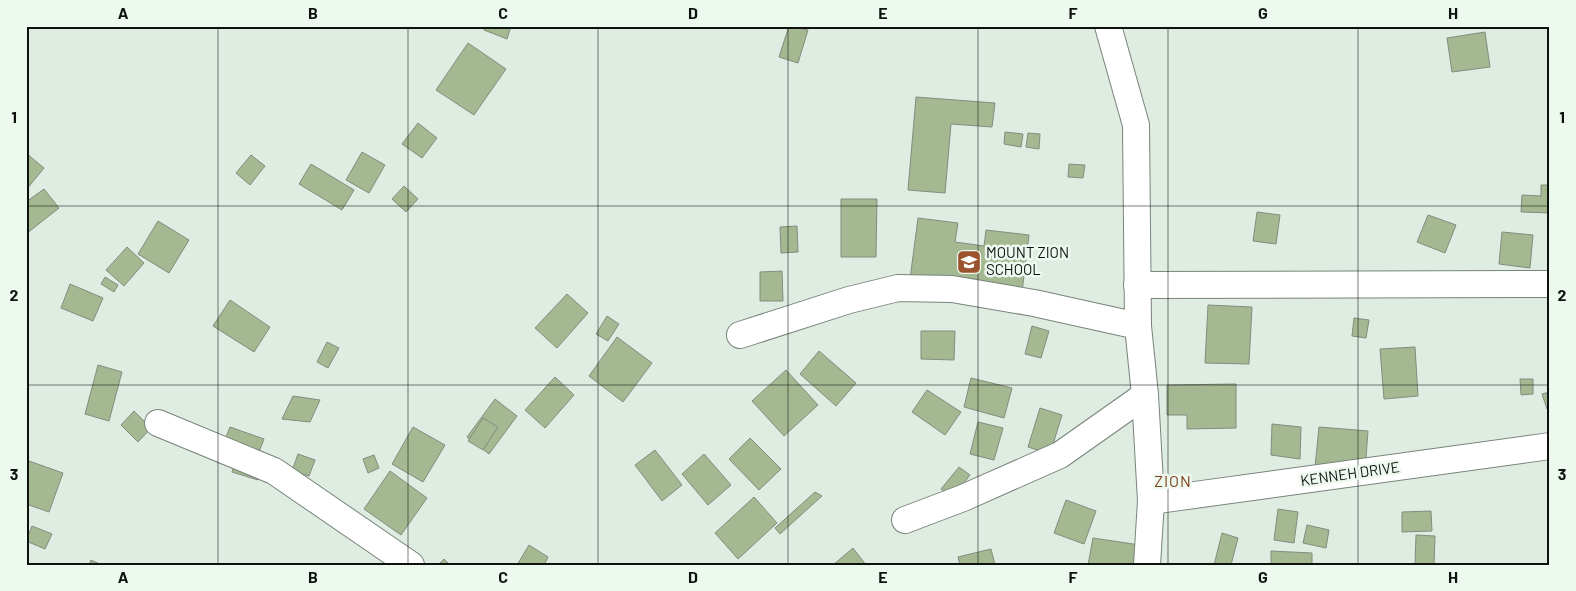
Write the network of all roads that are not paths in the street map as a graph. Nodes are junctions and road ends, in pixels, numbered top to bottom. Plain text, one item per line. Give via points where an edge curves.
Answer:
1 (1108, 26) edge
2 (1550, 284) edge
3 (1137, 285) junction
4 (1138, 326) junction
5 (740, 335) dead end
6 (1145, 395) junction
7 (158, 423) dead end
8 (1550, 446) edge
9 (1151, 501) junction
10 (905, 520) dead end
11 (411, 565) edge
12 (1147, 565) edge

1 - 3 street via 1136,125
2 - 3 street
3 - 4 street
4 - 5 street via 952,289 898,288
4 - 6 street
6 - 9 street
6 - 10 street via 1060,455
7 - 11 street via 274,471
8 - 9 street, KENNEH DRIVE
9 - 12 street

